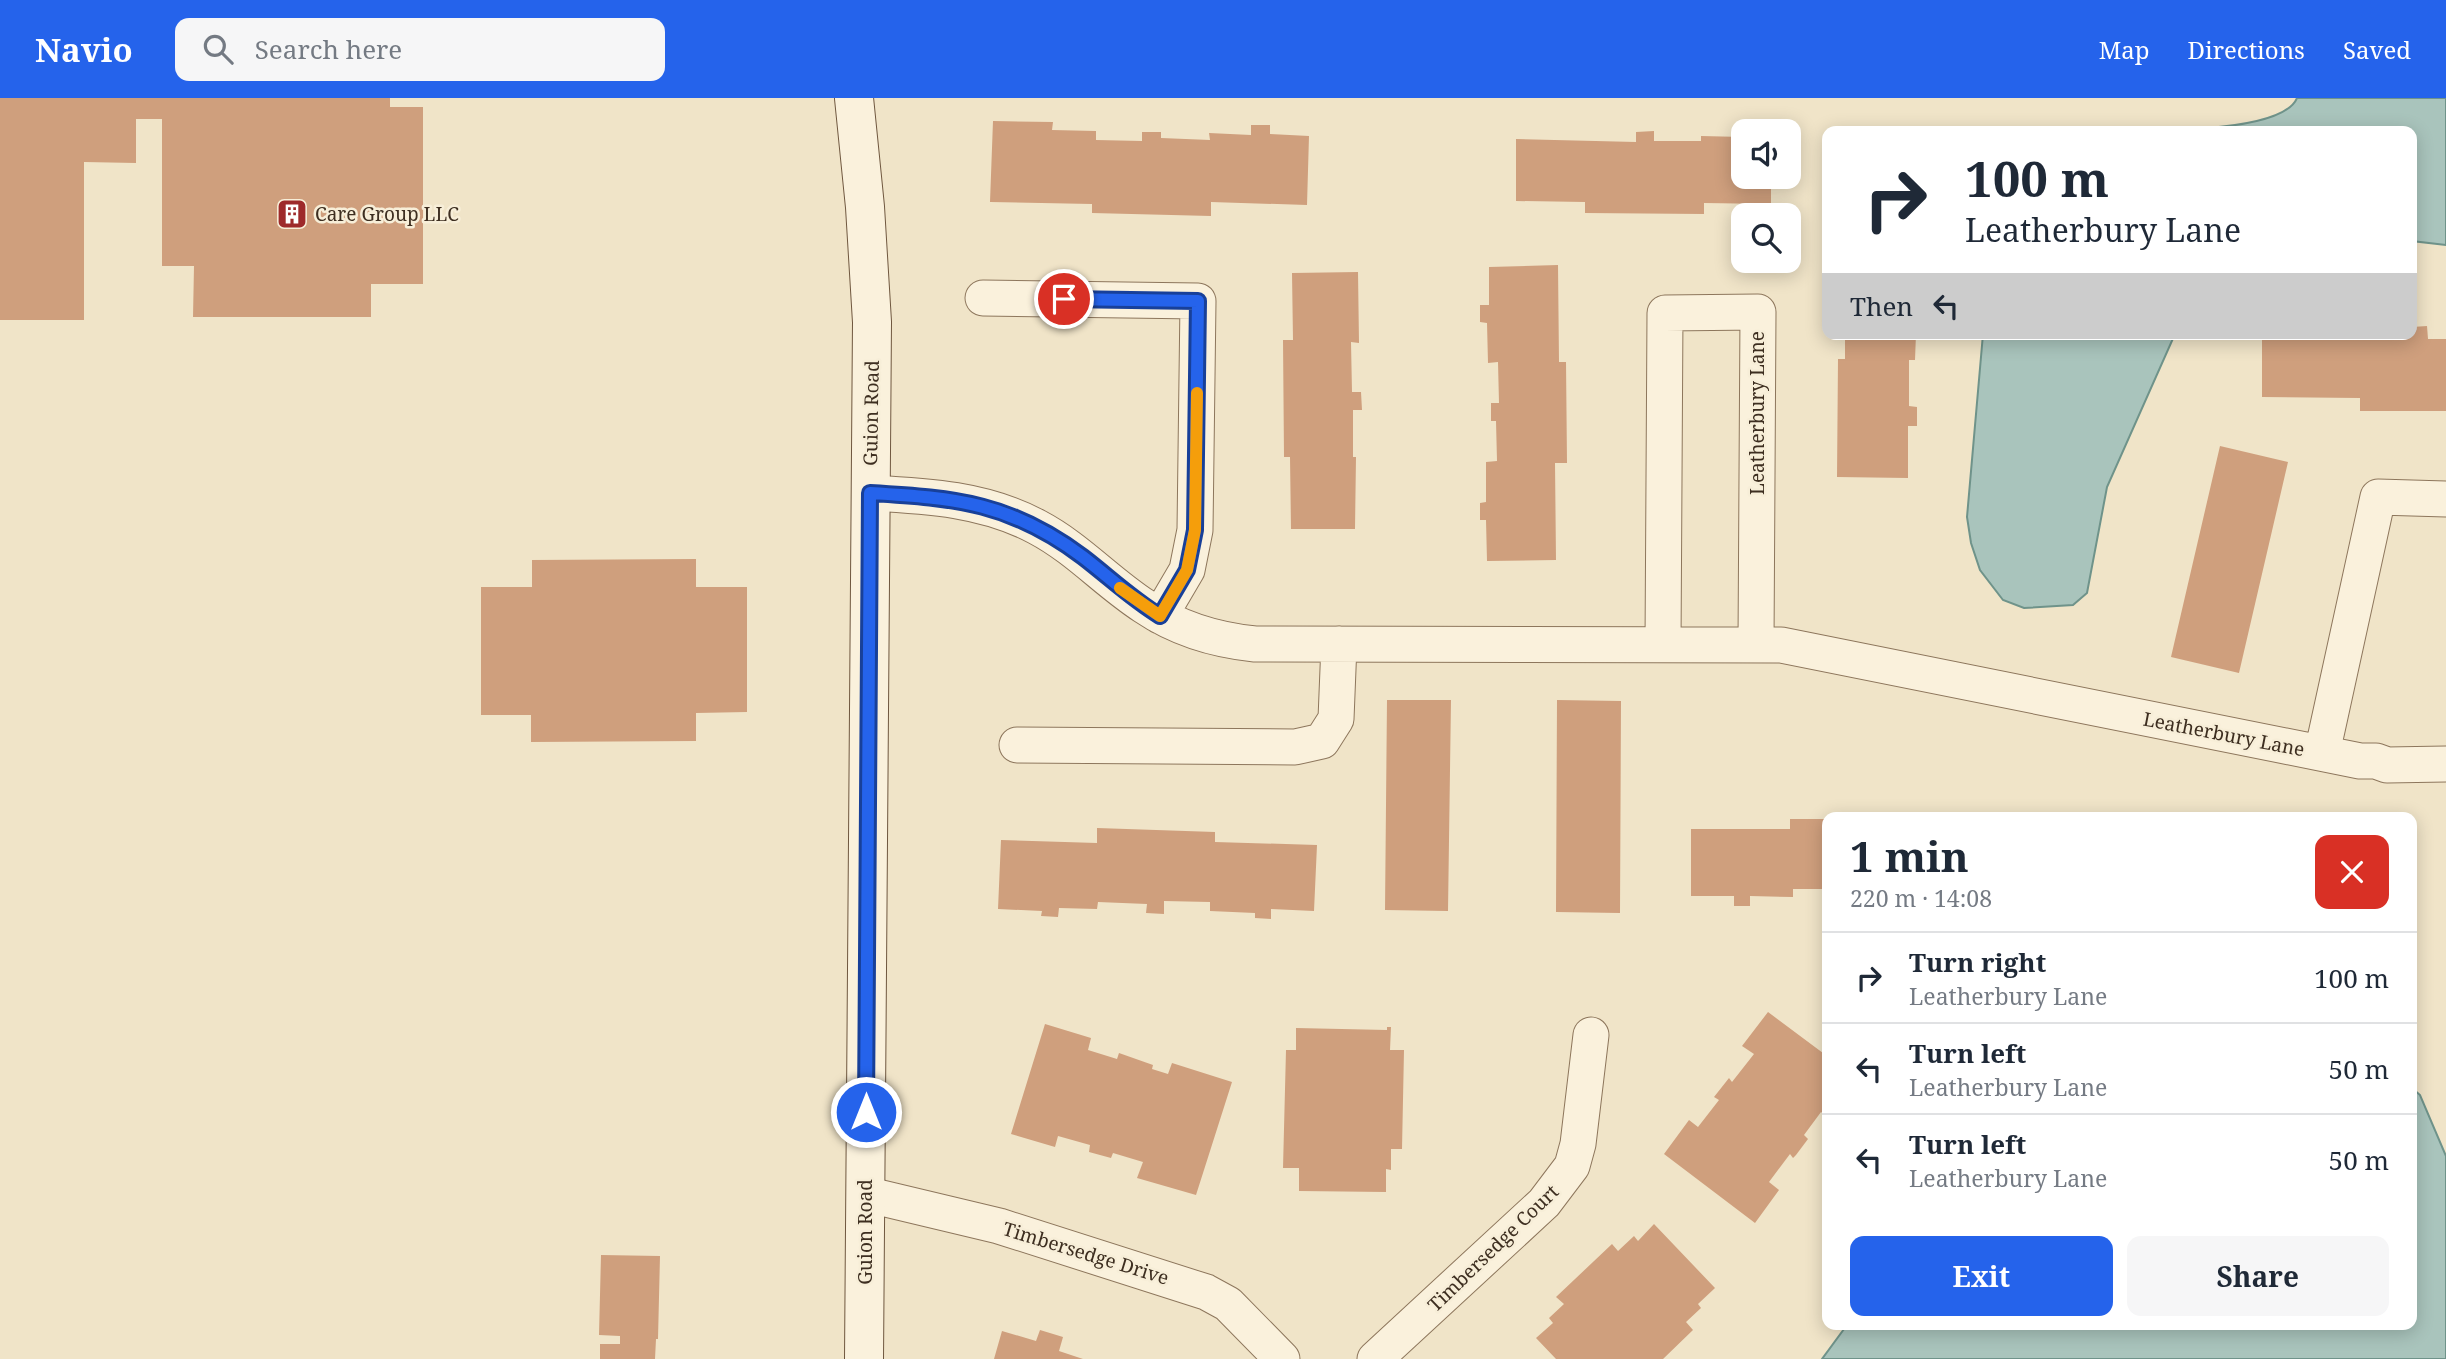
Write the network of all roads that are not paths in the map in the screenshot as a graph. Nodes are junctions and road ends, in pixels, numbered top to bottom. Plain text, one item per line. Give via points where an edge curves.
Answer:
1 (854, 98) edge
2 (983, 299) dead end
3 (870, 493) junction
4 (2446, 499) edge
5 (1160, 616) junction
6 (1339, 644) junction
7 (1663, 645) junction
8 (1756, 645) junction
9 (1017, 745) dead end
10 (2322, 753) junction
11 (2446, 764) edge
12 (1591, 1035) dead end
13 (865, 1194) junction
14 (864, 1359) edge
15 (1282, 1359) edge
16 (1375, 1359) edge

1 - 3 street, Guion Road via 872,322
2 - 5 street via 1198,301 1195,530 1187,570
3 - 5 street, Leatherbury Lane via 941,497 1020,519 1074,551
3 - 13 street, Guion Road
4 - 10 street via 2378,497
5 - 6 street, Leatherbury Lane via 1223,640
6 - 7 street, Leatherbury Lane
6 - 9 street via 1336,719 1322,741 1295,747
7 - 8 street, Leatherbury Lane
7 - 8 street, Leatherbury Lane via 1665,313 1758,312
8 - 10 street, Leatherbury Lane via 1781,645
10 - 11 street, Leatherbury Lane via 2387,765
12 - 16 street, Timbersedge Court via 1578,1144 1572,1166 1560,1184
13 - 14 street, Guion Road
13 - 15 street, Timbersedge Drive via 999,1226 1206,1292 1228,1304

